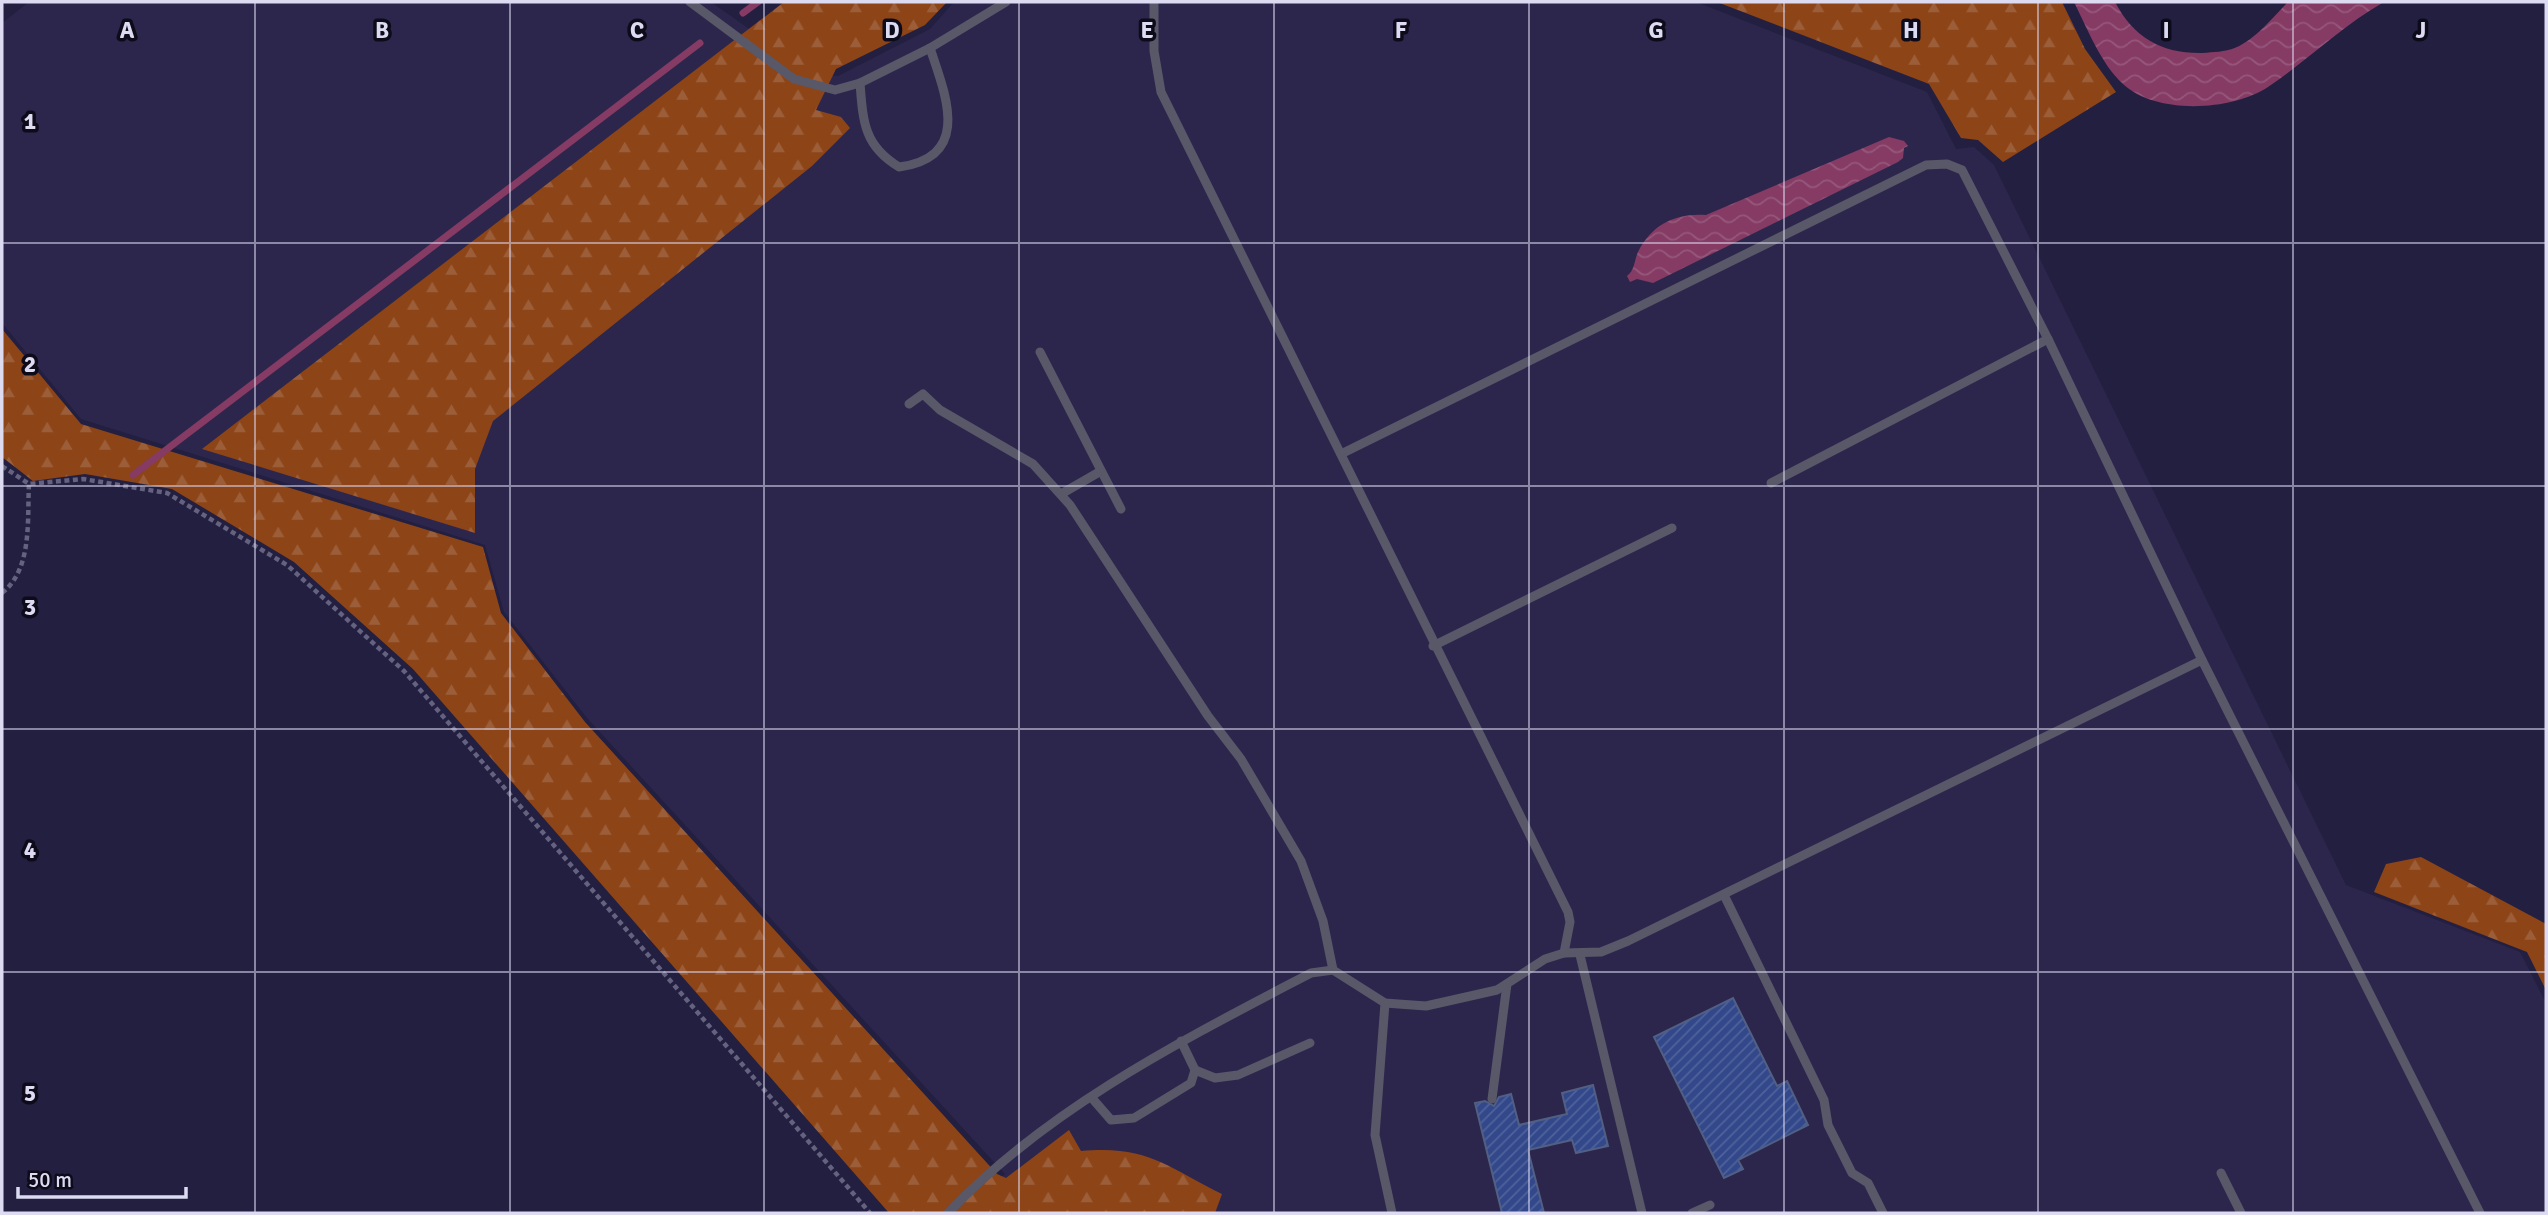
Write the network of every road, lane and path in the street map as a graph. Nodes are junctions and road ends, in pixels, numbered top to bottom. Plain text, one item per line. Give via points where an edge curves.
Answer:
1 (690, 2) edge
2 (1006, 2) edge
3 (1154, 2) edge
4 (930, 48) junction
5 (860, 83) junction
6 (2048, 339) junction
7 (1040, 352) dead end
8 (909, 404) dead end
9 (1341, 454) junction
10 (2, 466) edge
11 (1101, 471) junction
12 (1772, 483) dead end
13 (29, 484) junction
14 (1061, 494) junction
15 (1121, 509) dead end
16 (1672, 528) dead end
17 (2, 593) edge
18 (1433, 646) junction
19 (2202, 660) junction
20 (1724, 895) junction
21 (1564, 953) junction
22 (1580, 955) junction
23 (1333, 970) junction
24 (1507, 984) junction
25 (1385, 1003) junction
26 (1181, 1041) junction
27 (1310, 1043) dead end
28 (1195, 1070) junction
29 (1091, 1097) junction
30 (1492, 1099) dead end
31 (2221, 1173) dead end
32 (1710, 1205) dead end
33 (870, 1213) edge
34 (948, 1213) edge
35 (1392, 1213) edge
36 (1642, 1213) edge
37 (1692, 1213) edge
38 (1883, 1213) edge
39 (2241, 1213) edge
40 (2480, 1213) edge

1 - 5 lane via 794,79 835,90
2 - 4 lane
3 - 9 lane via 1154,51 1161,92
4 - 5 lane
4 - 5 lane via 948,115 947,137 929,160 899,167 881,156 866,129
6 - 9 lane via 1965,173 1955,166 1933,164
6 - 12 lane
6 - 19 lane
7 - 11 lane
8 - 14 lane via 923,394 940,410 1026,459
9 - 18 lane
10 - 13 path
11 - 14 lane
11 - 15 lane
13 - 17 path via 23,558
13 - 33 path via 83,479 167,493 287,565 404,671
14 - 23 lane via 1241,759 1301,861 1323,922
16 - 18 lane
18 - 21 lane via 1568,912
19 - 20 lane
19 - 40 lane
20 - 22 lane via 1628,941
20 - 38 lane via 1824,1100 1828,1125 1852,1173 1868,1183
21 - 22 lane
21 - 24 lane via 1545,959
22 - 36 lane
23 - 25 lane
23 - 26 lane via 1311,973
24 - 25 lane via 1455,1002 1426,1006
24 - 30 lane
25 - 35 lane via 1375,1135
26 - 28 lane
26 - 29 lane
27 - 28 lane via 1238,1075 1215,1078
28 - 29 lane via 1191,1083 1134,1118 1111,1120
29 - 34 lane via 988,1175
31 - 39 lane
32 - 37 lane

